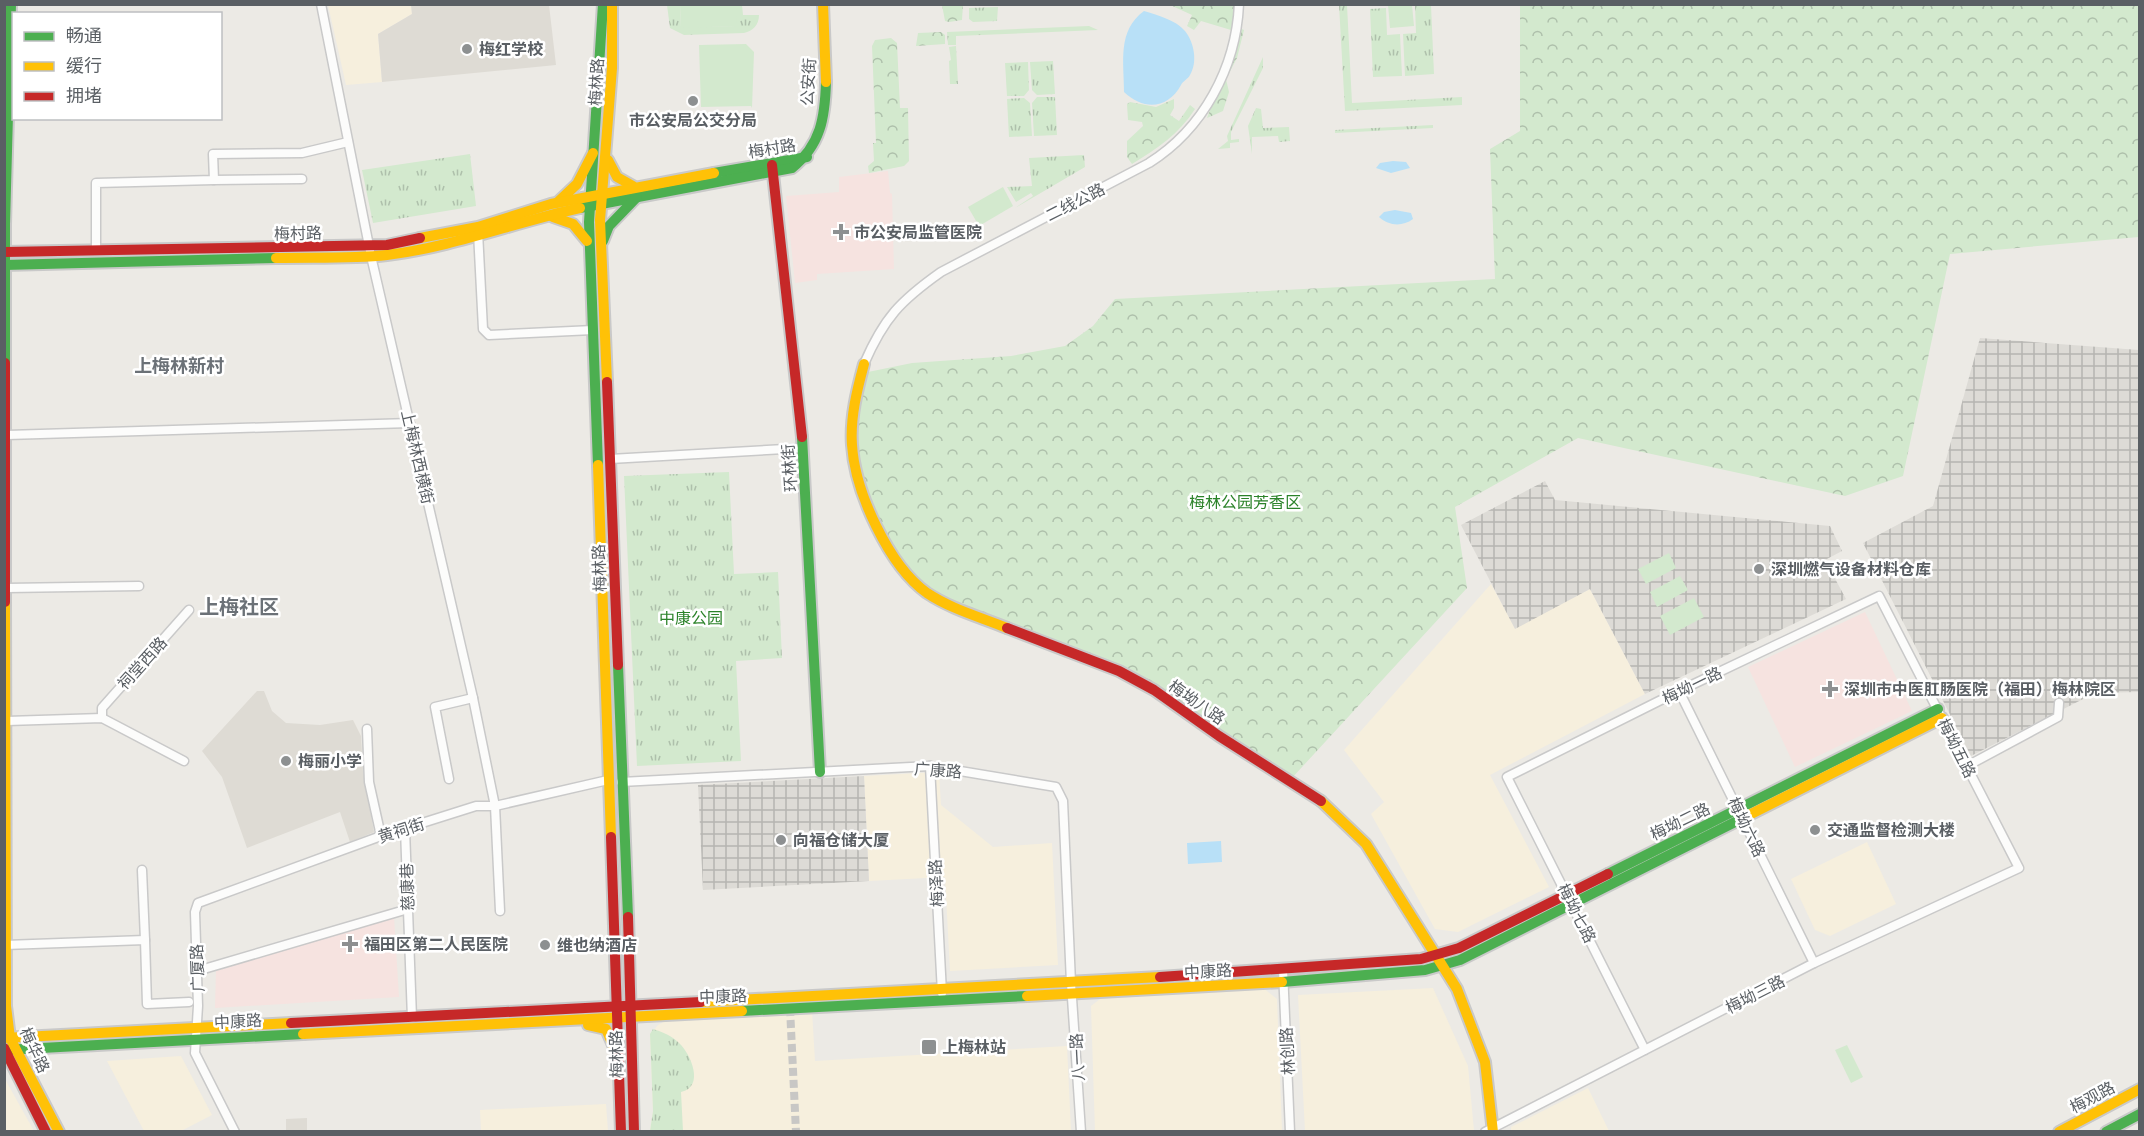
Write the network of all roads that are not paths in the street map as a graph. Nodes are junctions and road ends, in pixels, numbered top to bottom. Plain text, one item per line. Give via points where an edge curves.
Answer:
1 (11, 4) edge
2 (321, 4) edge
3 (603, 4) edge
4 (612, 4) edge
5 (823, 4) edge
6 (1239, 4) edge
7 (348, 142) junction
8 (601, 150) junction
9 (808, 157) joint
10 (772, 167) junction
11 (302, 179) dead end
12 (214, 180) junction
13 (638, 191) junction
14 (597, 199) junction
15 (551, 204) junction
16 (544, 216) junction
17 (478, 232) junction
18 (596, 247) junction
19 (96, 251) junction
20 (370, 251) junction
21 (5, 252) edge
22 (5, 265) edge
23 (593, 330) junction
24 (864, 364) joint
25 (410, 423) junction
26 (7, 435) junction
27 (803, 448) junction
28 (610, 459) junction
29 (139, 586) dead end
30 (7, 588) junction
31 (1879, 596) joint
32 (189, 610) dead end
33 (1679, 691) junction
34 (473, 698) junction
35 (2060, 703) dead end
36 (1940, 714) junction
37 (102, 718) junction
38 (8, 721) junction
39 (367, 729) dead end
40 (184, 761) dead end
41 (930, 766) junction
42 (1967, 766) junction
43 (820, 772) junction
44 (1507, 777) joint
45 (449, 779) dead end
46 (608, 780) junction
47 (621, 782) junction
48 (495, 806) junction
49 (1741, 813) junction
50 (405, 829) junction
51 (381, 836) junction
52 (2019, 868) joint
53 (142, 870) dead end
54 (1569, 898) junction
55 (198, 903) joint
56 (408, 909) junction
57 (500, 911) dead end
58 (145, 940) junction
59 (5, 945) edge
60 (1435, 956) junction
61 (1814, 963) junction
62 (1443, 967) junction
63 (616, 968) junction
64 (630, 968) junction
65 (197, 971) junction
66 (1283, 976) junction
67 (1072, 988) junction
68 (942, 995) junction
69 (189, 1002) dead end
70 (675, 1008) junction
71 (617, 1011) junction
72 (630, 1011) junction
73 (575, 1014) junction
74 (412, 1018) junction
75 (196, 1034) junction
76 (7, 1038) edge
77 (8, 1049) edge
78 (1645, 1050) junction
79 (618, 1069) junction
80 (631, 1069) junction
81 (2139, 1089) edge
82 (2139, 1114) edge
83 (1490, 1129) edge
84 (46, 1131) edge
85 (58, 1131) edge
86 (235, 1131) edge
87 (621, 1131) edge
88 (633, 1131) edge
89 (1081, 1131) edge
90 (1290, 1131) edge
91 (2059, 1131) edge
92 (2106, 1131) edge

1 - 21 main road, 梅华路
2 - 7 street, 上梅林西横街
3 - 8 main road, 梅林路
4 - 8 main road, 梅林路 via 613,54
5 - 9 main road, 公安街 via 826,89 819,135
6 - 24 street, 二线公路 via 1235,34 1214,93 1195,125 1180,140 1149,163 941,272 892,313 878,332
7 - 12 street via 302,153 213,154
7 - 20 street, 上梅林西横街
8 - 13 main road via 617,177
8 - 14 main road, 梅林路
8 - 15 main road via 573,190
9 - 10 main road, 梅村路
10 - 13 main road, 梅村路
10 - 27 main road, 环林街
11 - 12 street
12 - 19 street via 96,183
13 - 14 main road, 梅村路
13 - 18 main road
14 - 15 main road, 梅村路
14 - 16 main road, 梅村路
14 - 18 main road, 梅林路
15 - 17 main road, 梅村路
16 - 17 main road, 梅村路
16 - 18 main road via 574,225
17 - 20 main road, 梅村路
17 - 23 street via 483,329 489,335
18 - 23 main road, 梅林路
18 - 28 main road, 梅林路
19 - 20 main road, 梅村路
19 - 21 main road, 梅村路
20 - 22 main road, 梅村路
20 - 25 street, 上梅林西横街
21 - 22 main road, 梅华路
22 - 26 main road, 梅华路
23 - 46 main road, 梅林路
24 - 60 main road, 梅坳八路 via 854,404 852,447 856,473 874,516 915,583 951,606 1119,671 1314,794 1366,844
25 - 26 street
25 - 34 street, 上梅林西横街
26 - 30 main road, 梅华路
27 - 28 street
27 - 43 main road, 环林街
28 - 47 main road, 梅林路
29 - 30 street
30 - 38 main road, 梅华路
31 - 33 street, 梅坳一路
31 - 36 street, 梅坳五路
32 - 37 street, 祠堂西路 via 102,708
33 - 44 street, 梅坳一路
33 - 49 street, 梅坳六路
34 - 45 street via 435,707
34 - 48 street, 上梅林西横街
35 - 42 street via 2058,717
36 - 42 street, 梅坳五路
36 - 49 main road, 梅坳二路
37 - 38 street
37 - 40 street
38 - 59 main road, 梅华路
39 - 51 street via 369,782
41 - 43 street, 广康路
41 - 67 street, 广康路 via 1050,785 1060,793 1064,801
41 - 68 street, 梅泽路
42 - 52 street, 梅坳五路
43 - 47 street, 广康路
44 - 54 street, 梅坳七路
46 - 48 street, 黄祠街
46 - 63 main road, 梅林路
47 - 64 main road, 梅林路
48 - 50 street, 黄祠街 via 476,806
48 - 57 street, 上梅林西横街
49 - 54 main road, 梅坳二路
49 - 61 street, 梅坳六路
50 - 51 street, 黄祠街
50 - 56 street, 慈康巷
51 - 55 street, 黄祠街
52 - 61 street, 梅坳三路
53 - 58 street
54 - 60 main road, 梅坳二路
54 - 62 main road, 梅坳二路
54 - 78 street, 梅坳七路
55 - 65 street, 广厦路
56 - 65 street
56 - 74 street, 慈康巷
58 - 59 street
58 - 69 street via 147,1004
59 - 76 main road, 梅华路
60 - 62 main road, 梅坳八路
60 - 66 main road, 中康路
61 - 78 street, 梅坳三路
62 - 66 main road, 中康路
62 - 83 main road, 梅坳八路 via 1480,1043 1491,1095
63 - 71 main road, 梅林路
63 - 73 main road via 606,1000
64 - 70 main road via 634,988 641,996 664,998
64 - 72 main road, 梅林路
65 - 75 street, 广厦路
66 - 67 main road, 中康路
66 - 90 street, 林创路
67 - 68 main road, 中康路
67 - 89 street, 八一路
68 - 70 main road, 中康路
70 - 72 main road, 中康路
70 - 80 main road via 640,1023 638,1052
71 - 72 main road, 中康路
71 - 73 main road, 中康路
71 - 79 main road, 梅林路
72 - 80 main road, 梅林路
73 - 74 main road, 中康路
73 - 75 main road, 中康路
73 - 79 main road via 584,1024 604,1026 610,1032
74 - 75 main road, 中康路
75 - 76 main road, 中康路
75 - 77 main road, 中康路
75 - 86 street, 广厦路 via 195,1053
76 - 77 main road, 梅华路
77 - 84 main road, 梅华路
77 - 85 main road, 梅华路
78 - 83 street, 梅坳三路
79 - 87 main road, 梅林路
80 - 88 main road, 梅林路
81 - 91 main road, 梅观路
82 - 92 main road

